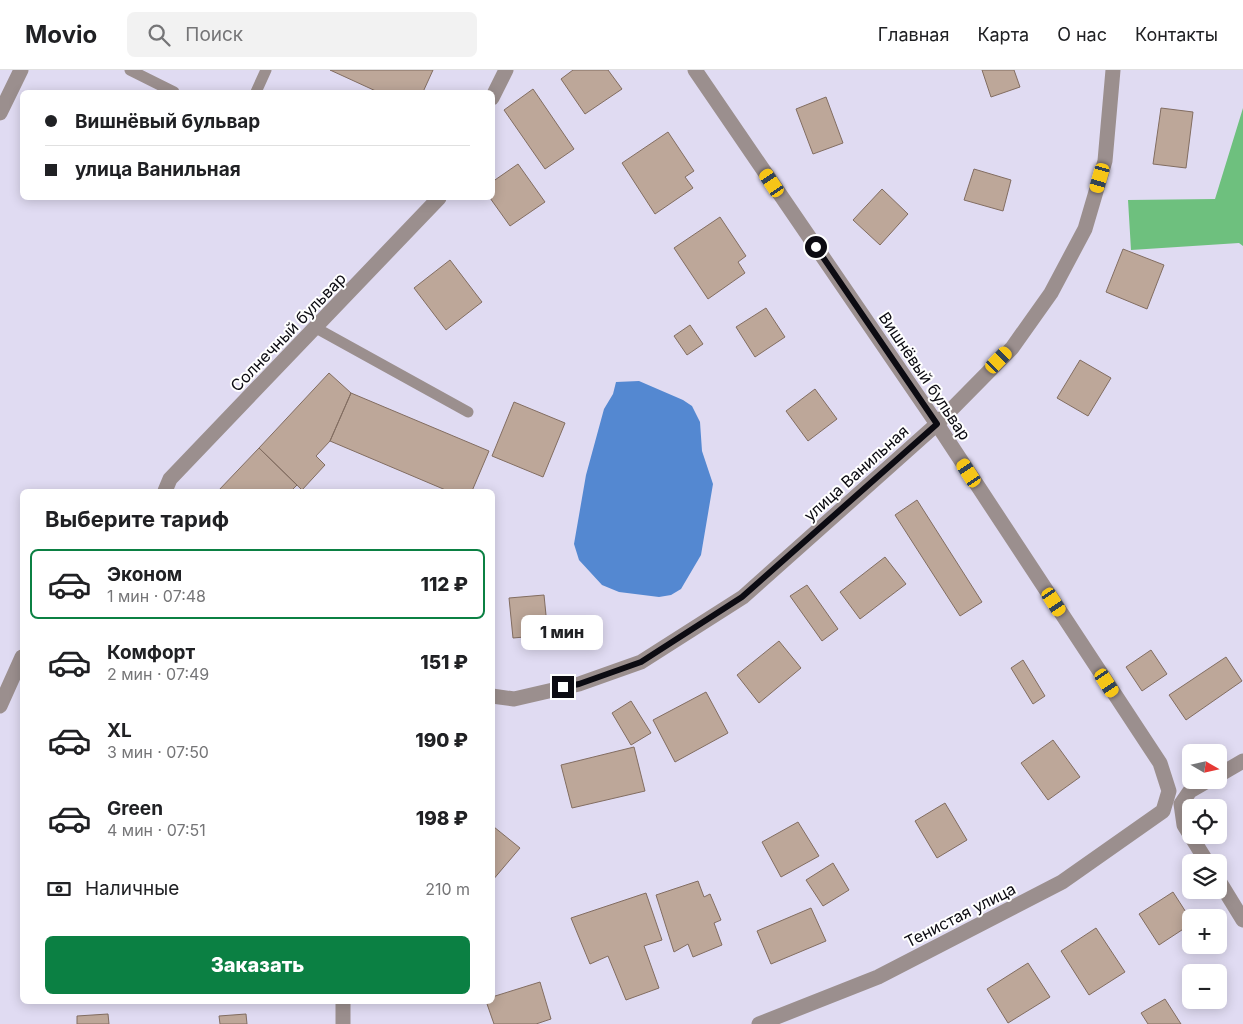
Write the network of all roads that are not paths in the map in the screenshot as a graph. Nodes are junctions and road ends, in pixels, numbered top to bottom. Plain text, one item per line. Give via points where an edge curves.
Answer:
1 (21, 70) edge
2 (130, 70) edge
3 (266, 70) edge
4 (506, 70) edge
5 (695, 70) edge
6 (1113, 70) edge
7 (170, 90) edge
8 (257, 90) edge
9 (495, 92) edge
10 (0, 113) edge
11 (437, 200) edge
12 (316, 328) junction
13 (468, 412) dead end
14 (937, 424) junction
15 (166, 489) edge
16 (20, 661) edge
17 (495, 696) edge
18 (0, 706) edge
19 (1243, 761) edge
20 (1228, 769) edge
21 (1193, 789) edge
22 (1164, 811) joint
23 (1202, 854) edge
24 (1227, 894) edge
25 (1243, 920) edge
26 (343, 1004) edge
27 (343, 1024) edge
28 (759, 1024) edge

1 - 10 street
2 - 7 lane
3 - 8 lane
4 - 9 street
5 - 14 street, Вишнёвый бульвар
6 - 14 street, улица Ванильная via 1105,160 1085,229 1051,294 1012,348
11 - 12 street, Солнечный бульвар
12 - 13 lane
12 - 15 street, Солнечный бульвар via 170,480
14 - 17 street, улица Ванильная via 742,597 641,662 579,684 514,698
14 - 22 street, Вишнёвый бульвар via 1160,764 1169,791
16 - 18 street
19 - 20 street
21 - 23 street via 1181,804 1184,825
22 - 28 street, Тенистая улица via 1062,882 878,977
24 - 25 street
26 - 27 street

